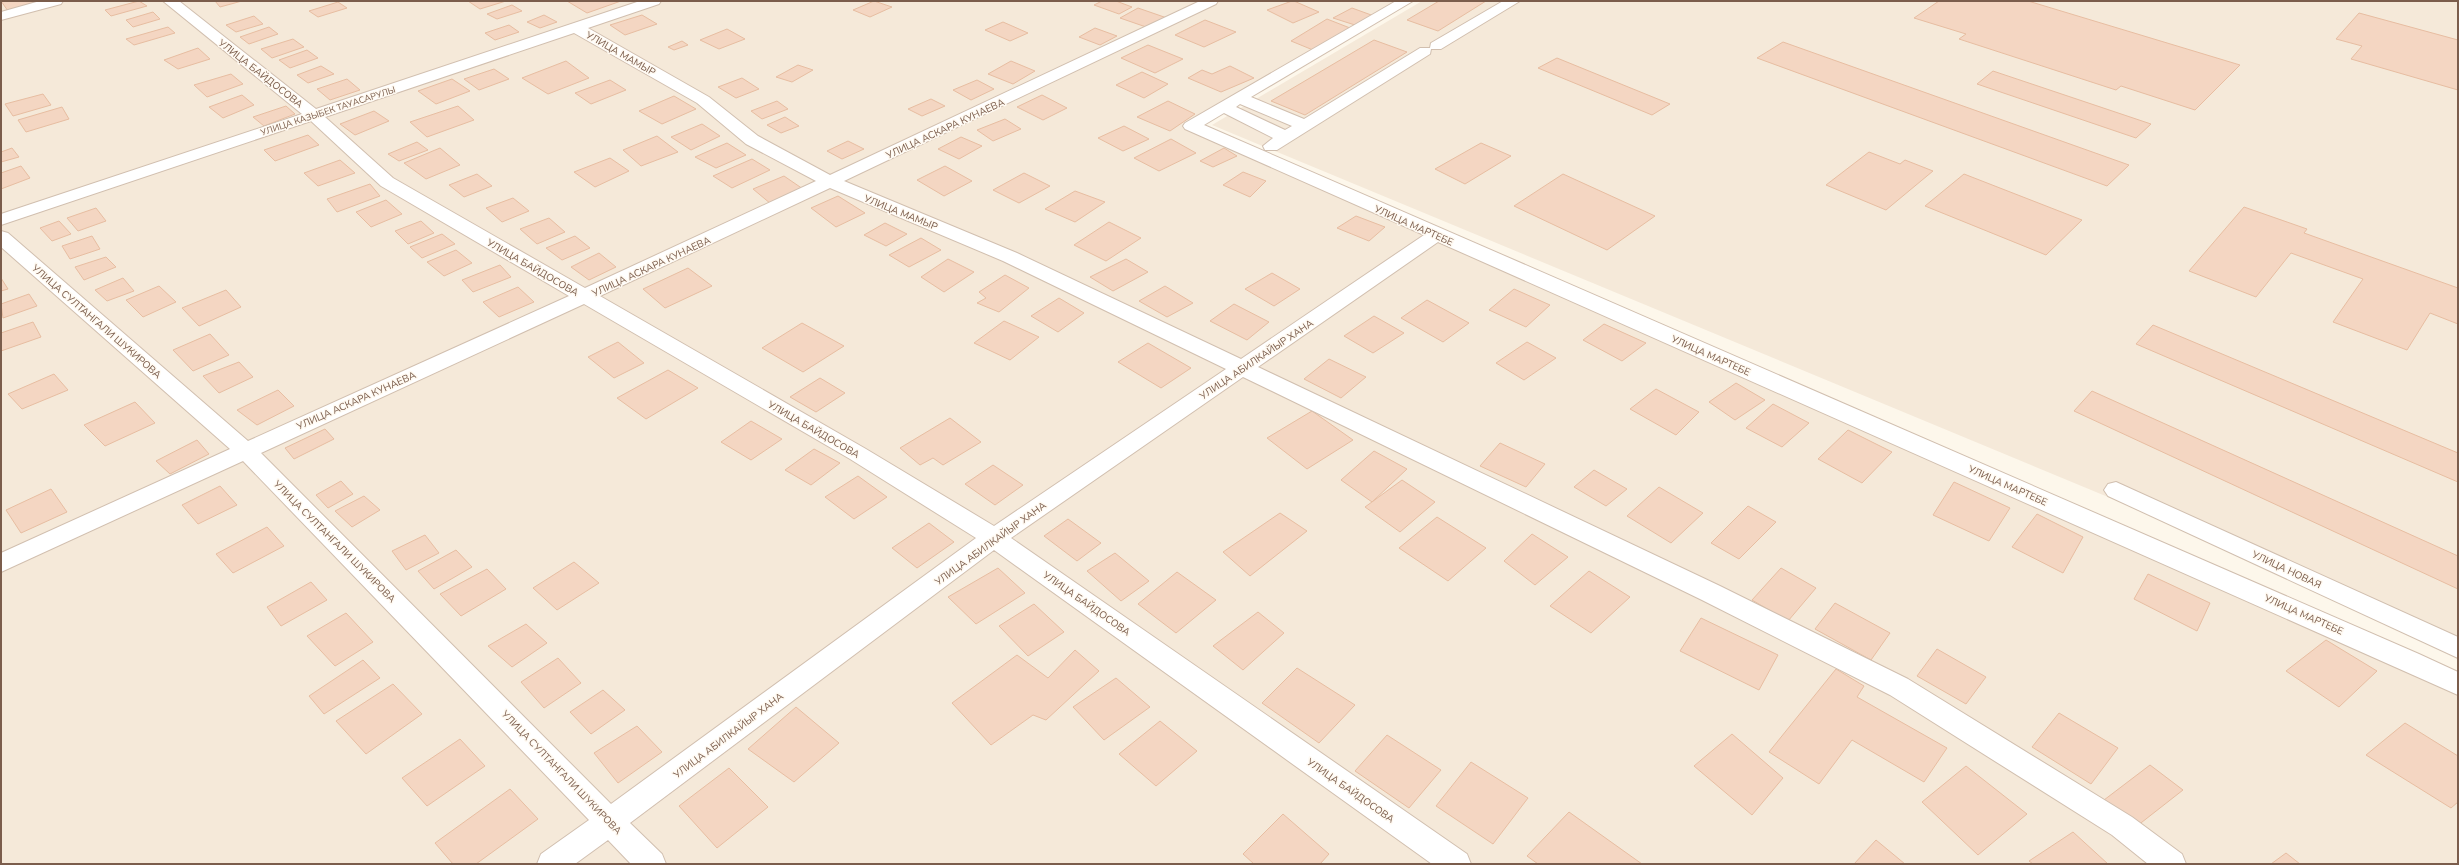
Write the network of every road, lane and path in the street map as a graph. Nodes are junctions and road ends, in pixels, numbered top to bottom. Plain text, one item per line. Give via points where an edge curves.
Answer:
1 (56, 1) edge
2 (170, 1) edge
3 (654, 1) edge
4 (1211, 1) edge
5 (1406, 1) edge
6 (1513, 1) edge
7 (1, 16) edge
8 (577, 28) junction
9 (1232, 102) junction
10 (314, 115) junction
11 (1305, 125) junction
12 (1285, 137) junction
13 (1271, 146) dead end
14 (830, 182) junction
15 (1, 220) edge
16 (1436, 235) junction
17 (1, 237) edge
18 (583, 297) junction
19 (1241, 369) junction
20 (245, 450) junction
21 (2116, 490) dead end
22 (994, 538) junction
23 (1, 563) edge
24 (2458, 648) edge
25 (2458, 684) edge
26 (611, 822) junction
27 (552, 864) edge
28 (651, 864) edge
29 (1456, 864) edge
30 (2171, 864) edge

1 - 7 street
2 - 10 street, УЛИЦА БАЙДОСОВА
3 - 8 street, УЛИЦА КАЗЫБЕК ТАУАСАРУЛЫ
4 - 14 street, УЛИЦА АСКАРА КУНАЕВА
5 - 9 street, УЛИЦА МАРТЕБЕ
6 - 11 street
8 - 10 street, УЛИЦА КАЗЫБЕК ТАУАСАРУЛЫ
8 - 14 street, УЛИЦА МАМЫР via 703,100 752,140
9 - 11 street
9 - 12 street
9 - 16 street, УЛИЦА МАРТЕБЕ via 1191,126
10 - 15 street, УЛИЦА КАЗЫБЕК ТАУАСАРУЛЫ
10 - 18 street, УЛИЦА БАЙДОСОВА via 387,182
11 - 12 street
12 - 13 street
14 - 18 street, УЛИЦА АСКАРА КУНАЕВА
14 - 19 street, УЛИЦА МАМЫР via 1010,256
16 - 19 street, УЛИЦА АБИЛКАЙЫР ХАНА
16 - 25 street, УЛИЦА МАРТЕБЕ via 2410,660
17 - 20 street, УЛИЦА СУЛТАНГАЛИ ШУКИРОВА
18 - 20 street, УЛИЦА АСКАРА КУНАЕВА
18 - 22 street, УЛИЦА БАЙДОСОВА via 858,454
19 - 22 street, УЛИЦА АБИЛКАЙЫР ХАНА
19 - 30 street, УЛИЦА МАМЫР via 1711,593 1899,687 2122,826
20 - 23 street, УЛИЦА АСКАРА КУНАЕВА
20 - 26 street, УЛИЦА СУЛТАНГАЛИ ШУКИРОВА
21 - 24 street, УЛИЦА НОВАЯ
22 - 26 street, УЛИЦА АБИЛКАЙЫР ХАНА
22 - 29 street, УЛИЦА БАЙДОСОВА
26 - 27 street, УЛИЦА АБИЛКАЙЫР ХАНА
26 - 28 street, УЛИЦА СУЛТАНГАЛИ ШУКИРОВА

